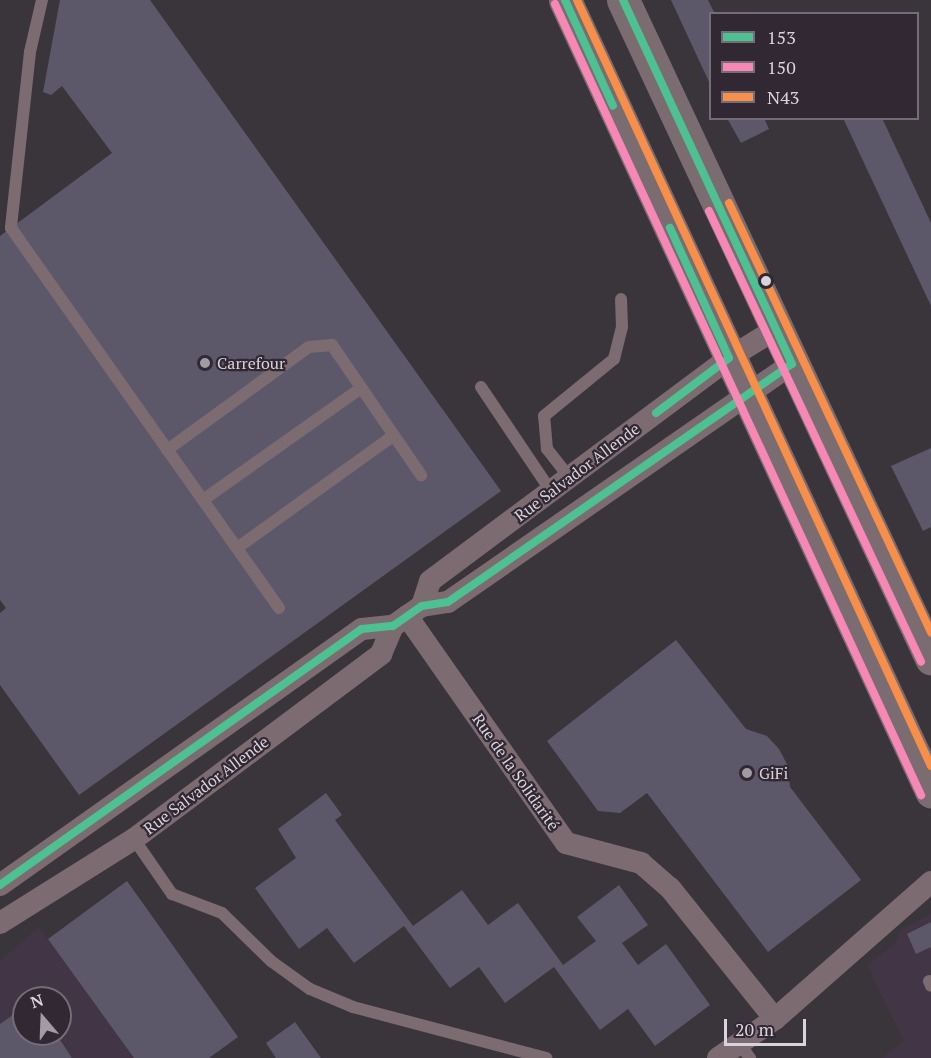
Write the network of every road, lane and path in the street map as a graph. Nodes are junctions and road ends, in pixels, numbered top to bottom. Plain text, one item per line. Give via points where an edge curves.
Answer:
1 (42, 0) edge
2 (565, 0) edge
3 (623, 0) edge
4 (621, 299) dead end
5 (776, 329) junction
6 (729, 358) junction
7 (792, 364) junction
8 (481, 387) dead end
9 (361, 388) junction
10 (746, 395) junction
11 (394, 435) junction
12 (167, 450) junction
13 (421, 475) dead end
14 (569, 477) junction
15 (551, 491) junction
16 (203, 500) junction
17 (237, 548) junction
18 (279, 608) dead end
19 (407, 616) junction
20 (931, 658) edge
21 (931, 791) edge
22 (134, 839) junction
23 (931, 882) edge
24 (0, 885) edge
25 (0, 923) edge
26 (775, 1019) junction
27 (744, 1051) edge
28 (546, 1058) edge
29 (718, 1058) edge

1 - 12 lane via 30,52 11,228
2 - 6 main road
3 - 5 main road
4 - 14 lane via 622,327 614,359 544,416 547,449
5 - 6 street, Rue Salvador Allende
5 - 7 main road
6 - 10 main road
6 - 14 street, Rue Salvador Allende
7 - 10 street, Rue Salvador Allende
7 - 20 main road
8 - 15 lane
9 - 11 lane
9 - 12 lane via 332,345 317,344
9 - 16 lane
10 - 19 street, Rue Salvador Allende via 448,602
10 - 21 main road
11 - 13 lane
11 - 17 lane
12 - 16 lane
14 - 15 street, Rue Salvador Allende
15 - 19 street, Rue Salvador Allende via 430,581
16 - 17 lane
17 - 18 lane
19 - 22 street, Rue Salvador Allende via 381,654
19 - 24 street, Rue Salvador Allende via 362,629
19 - 26 street, Rue de la Solidarité via 566,843 641,863 670,888
22 - 25 street, Rue Salvador Allende
22 - 28 lane via 172,894 222,913 271,961 310,989 353,1007
23 - 26 street
26 - 27 street
27 - 29 street

